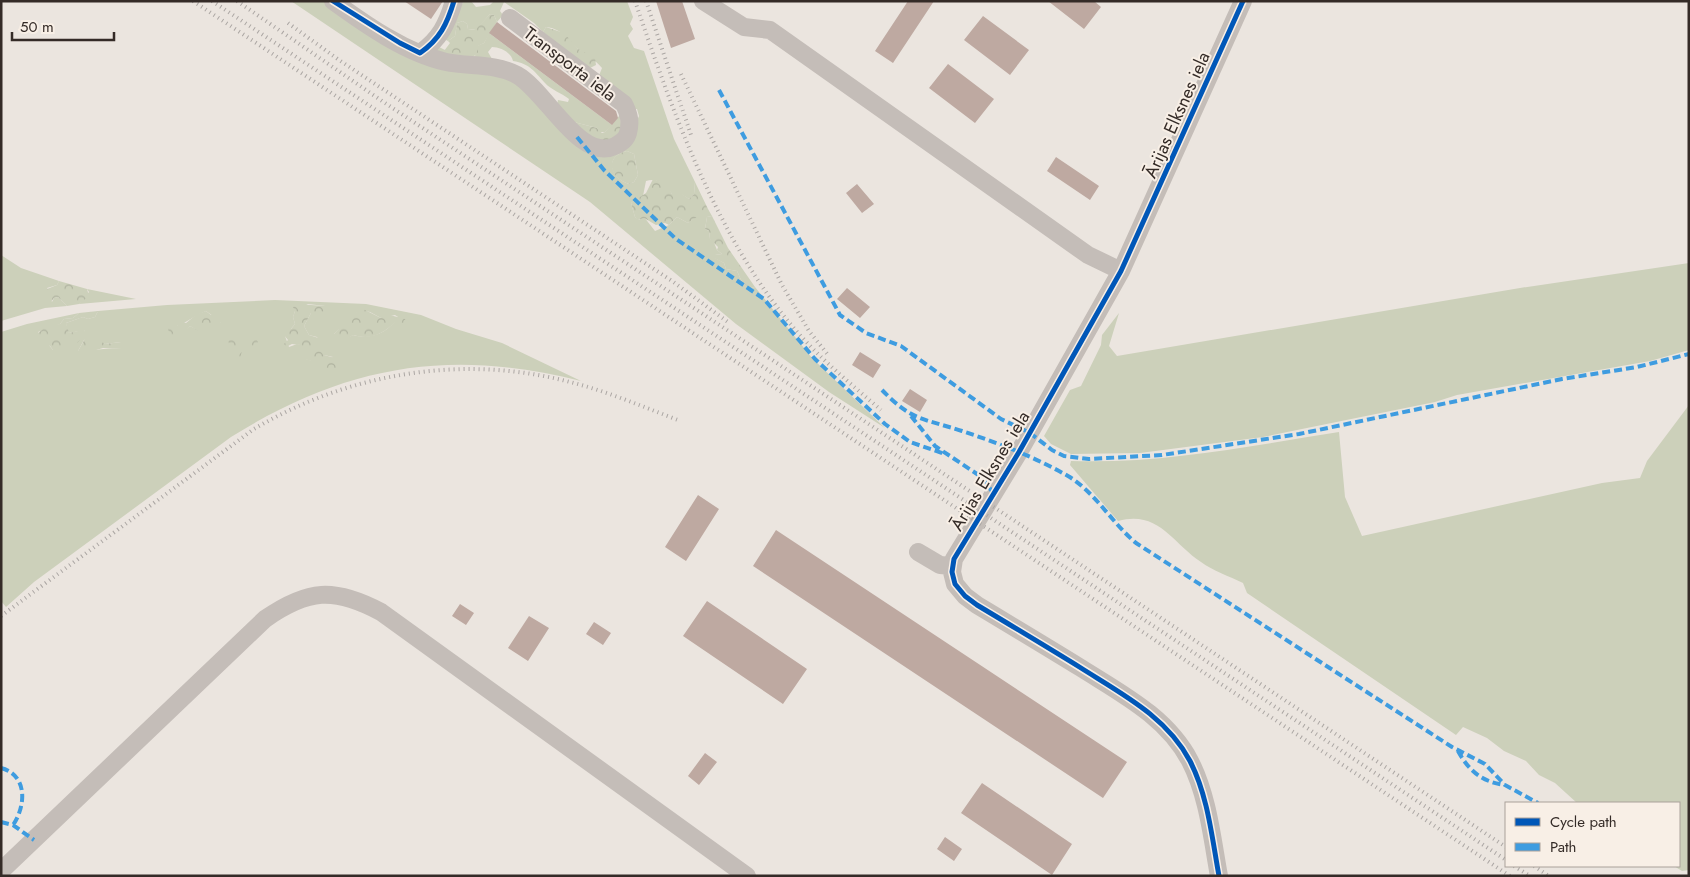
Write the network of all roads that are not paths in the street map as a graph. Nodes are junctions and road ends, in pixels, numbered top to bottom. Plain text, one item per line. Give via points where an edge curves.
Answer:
1 (333, 1) edge
2 (454, 1) edge
3 (703, 1) edge
4 (1243, 1) edge
5 (510, 18) dead end
6 (420, 53) junction
7 (1121, 271) junction
8 (918, 552) dead end
9 (952, 566) junction
10 (1, 871) edge
11 (747, 876) edge
12 (1219, 876) edge

1 - 6 street, Transporta iela
2 - 6 street via 441,34
3 - 7 street via 744,27 770,30 1088,255
4 - 7 street, Ārijas Elksnes iela
5 - 6 street, Transporta iela via 624,104 630,124 622,142 601,149 589,146 577,138 539,91 516,74 446,62
7 - 9 street, Ārijas Elksnes iela via 1022,446 961,545
8 - 9 street via 940,565
9 - 12 street via 955,584 965,596 1135,702 1171,732 1196,774 1204,798
10 - 11 street via 264,619 292,602 324,593 361,601 381,612

